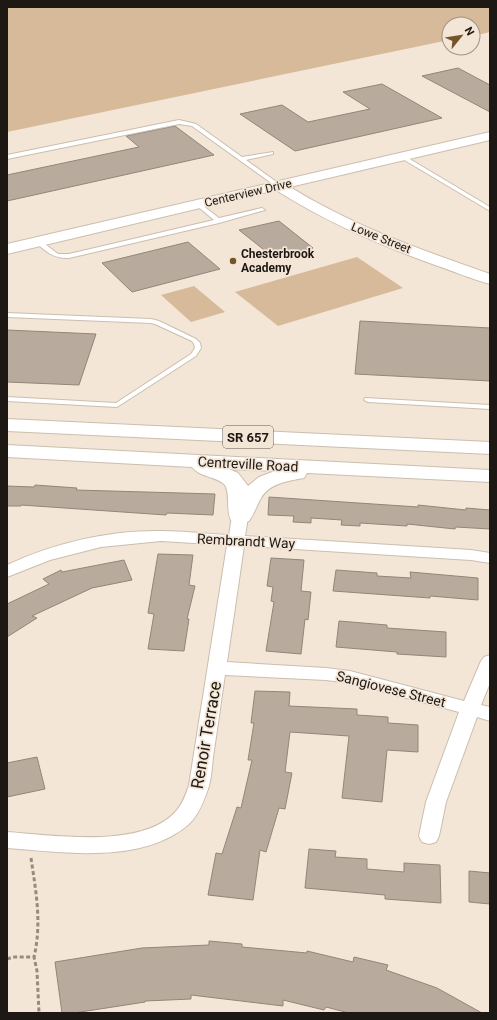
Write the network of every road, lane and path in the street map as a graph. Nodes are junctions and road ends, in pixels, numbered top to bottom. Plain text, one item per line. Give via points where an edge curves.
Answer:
1 (489, 137) edge
2 (271, 153) dead end
3 (7, 157) edge
4 (402, 157) junction
5 (242, 160) junction
6 (279, 186) junction
7 (198, 204) junction
8 (490, 209) edge
9 (262, 210) dead end
10 (219, 221) junction
11 (39, 242) junction
12 (7, 249) edge
13 (490, 279) edge
14 (7, 314) edge
15 (7, 399) edge
16 (368, 400) dead end
17 (490, 407) edge
18 (7, 425) edge
19 (490, 448) edge
20 (7, 451) edge
21 (165, 459) junction
22 (328, 468) junction
23 (490, 476) edge
24 (240, 517) junction
25 (237, 541) junction
26 (490, 558) edge
27 (7, 572) edge
28 (490, 661) edge
29 (218, 668) junction
30 (470, 709) junction
31 (490, 714) edge
32 (429, 836) dead end
33 (7, 840) edge
34 (29, 841) junction
35 (34, 957) junction
36 (7, 959) edge
37 (39, 1013) edge

1 - 4 street, Centerview Drive
2 - 5 lane
3 - 5 lane via 179,122 194,125
4 - 6 street, Centerview Drive
4 - 8 lane
5 - 6 lane
6 - 7 street, Centerview Drive
6 - 13 street, Lowe Street via 347,225
7 - 10 lane
7 - 11 street, Centerview Drive
9 - 10 lane
10 - 11 lane via 69,256 60,257 52,254
11 - 12 street, Centerview Drive
14 - 15 lane via 157,322 194,340 198,348 194,355 117,405
16 - 17 lane
18 - 19 main road, Centreville Road / SR 657
20 - 21 main road, Centreville Road / SR 657
21 - 22 main road, Centreville Road / SR 657
21 - 24 main road via 200,466 230,477 240,491
22 - 23 main road, Centreville Road / SR 657
22 - 24 main road via 268,480 258,486
24 - 25 street, Renoir Terrace
25 - 26 street, Rembrandt Way
25 - 27 street, Rembrandt Way via 161,536 103,540 32,560
25 - 29 street, Renoir Terrace
28 - 30 street
29 - 30 street, Sangiovese Street via 350,676
29 - 34 street, Renoir Terrace via 199,785 183,817 153,836 118,844
30 - 31 street, Sangiovese Street
30 - 32 street via 436,802
33 - 34 street, Renoir Terrace
34 - 35 path via 39,921 39,938
35 - 36 path
35 - 37 path via 38,967

